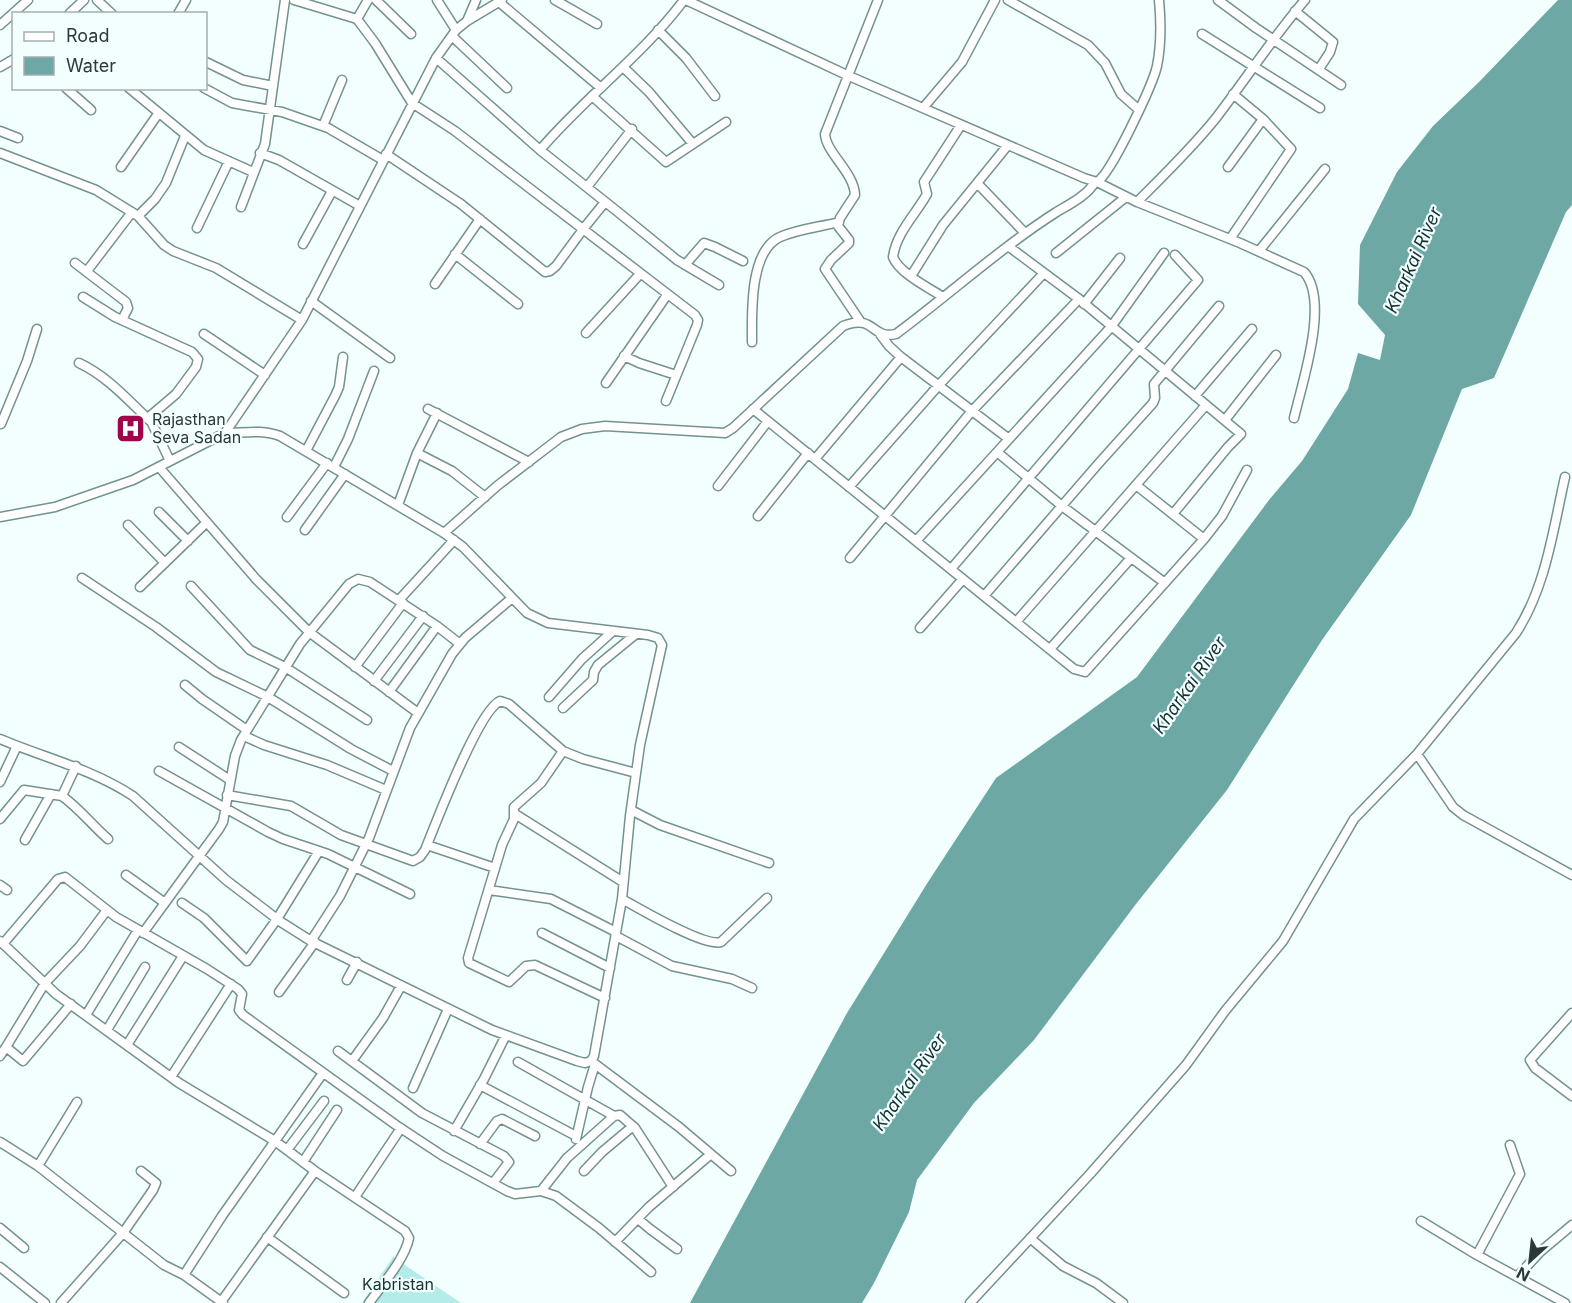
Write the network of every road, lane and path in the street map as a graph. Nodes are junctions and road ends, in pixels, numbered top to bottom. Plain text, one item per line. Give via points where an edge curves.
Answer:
1 (28, 0) edge
2 (84, 0) edge
3 (97, 0) edge
4 (285, 0) edge
5 (294, 0) edge
6 (368, 0) edge
7 (376, 0) edge
8 (436, 0) edge
9 (477, 0) edge
10 (555, 0) edge
11 (685, 0) edge
12 (878, 0) edge
13 (995, 0) edge
14 (1008, 0) edge
15 (1159, 0) edge
16 (1218, 0) edge
17 (1305, 0) edge
18 (500, 1) edge
19 (702, 4) edge
20 (1295, 11) junction
21 (15, 12) edge
22 (71, 12) edge
23 (110, 12) edge
24 (12, 15) edge
25 (357, 19) junction
26 (466, 21) junction
27 (597, 24) dead end
28 (0, 26) edge
29 (658, 30) junction
30 (454, 33) junction
31 (411, 34) dead end
32 (1202, 34) dead end
33 (1274, 39) junction
34 (436, 58) junction
35 (207, 63) edge
36 (1252, 66) junction
37 (623, 67) junction
38 (1319, 69) junction
39 (849, 76) junction
40 (342, 80) dead end
41 (1341, 85) dead end
42 (273, 86) junction
43 (507, 88) dead end
44 (601, 88) junction
45 (68, 90) edge
46 (131, 90) edge
47 (207, 90) edge
48 (1233, 94) junction
49 (592, 96) junction
50 (715, 96) dead end
51 (412, 103) junction
52 (923, 108) junction
53 (1320, 108) dead end
54 (269, 109) junction
55 (92, 110) dead end
56 (1138, 110) junction
57 (158, 114) junction
58 (1263, 119) junction
59 (726, 122) dead end
60 (961, 125) junction
61 (323, 126) junction
62 (632, 129) junction
63 (0, 131) edge
64 (185, 136) junction
65 (18, 138) dead end
66 (693, 144) junction
67 (1008, 145) junction
68 (540, 150) junction
69 (0, 153) edge
70 (260, 153) junction
71 (385, 157) junction
72 (229, 161) junction
73 (121, 167) dead end
74 (1228, 167) dead end
75 (1324, 169) dead end
76 (253, 172) junction
77 (1096, 182) junction
78 (978, 184) junction
79 (586, 187) junction
80 (332, 191) junction
81 (1126, 197) junction
82 (605, 202) junction
83 (1137, 202) junction
84 (360, 206) junction
85 (242, 207) dead end
86 (135, 214) junction
87 (480, 219) junction
88 (839, 222) junction
89 (197, 228) dead end
90 (584, 228) junction
91 (1025, 233) junction
92 (1230, 239) junction
93 (303, 244) dead end
94 (1008, 246) junction
95 (1259, 251) junction
96 (1056, 253) dead end
97 (1164, 253) dead end
98 (455, 254) junction
99 (1176, 255) dead end
100 (1120, 258) dead end
101 (743, 261) dead end
102 (75, 263) dead end
103 (685, 265) junction
104 (87, 271) junction
105 (1044, 273) junction
106 (640, 274) junction
107 (911, 276) junction
108 (435, 284) dead end
109 (719, 285) dead end
110 (667, 295) junction
111 (83, 297) dead end
112 (943, 297) junction
113 (1082, 301) junction
114 (311, 302) junction
115 (518, 304) dead end
116 (1219, 306) dead end
117 (122, 320) junction
118 (302, 320) junction
119 (860, 321) junction
120 (1112, 327) junction
121 (37, 329) dead end
122 (1252, 329) dead end
123 (585, 333) dead end
124 (880, 333) junction
125 (204, 334) dead end
126 (752, 342) dead end
127 (1140, 350) junction
128 (1276, 355) dead end
129 (624, 356) junction
130 (343, 357) dead end
131 (901, 357) junction
132 (390, 358) dead end
133 (79, 363) dead end
134 (374, 371) dead end
135 (1165, 372) junction
136 (265, 375) junction
137 (676, 375) junction
138 (606, 383) dead end
139 (938, 386) junction
140 (1195, 396) junction
141 (666, 401) dead end
142 (1206, 405) junction
143 (753, 409) junction
144 (971, 412) junction
145 (1294, 418) dead end
146 (149, 420) junction
147 (1225, 420) junction
148 (768, 421) junction
149 (1, 424) edge
150 (225, 433) junction
151 (1009, 439) junction
152 (306, 451) junction
153 (997, 452) junction
154 (417, 453) junction
155 (812, 456) junction
156 (170, 461) junction
157 (529, 462) junction
158 (330, 465) junction
159 (159, 467) junction
160 (1247, 470) dead end
161 (345, 474) junction
162 (1565, 477) dead end
163 (1029, 479) junction
164 (1136, 485) junction
165 (718, 486) dead end
166 (849, 487) junction
167 (485, 497) junction
168 (398, 505) junction
169 (1062, 506) junction
170 (159, 512) dead end
171 (1173, 514) junction
172 (885, 515) junction
173 (758, 516) dead end
174 (0, 517) edge
175 (287, 517) dead end
176 (206, 523) junction
177 (128, 525) dead end
178 (305, 530) dead end
179 (1096, 531) junction
180 (444, 533) junction
181 (1204, 539) junction
182 (454, 540) junction
183 (188, 541) junction
184 (916, 541) junction
185 (850, 558) dead end
186 (1131, 558) junction
187 (165, 563) junction
188 (951, 569) junction
189 (82, 578) dead end
190 (963, 579) junction
191 (1165, 583) junction
192 (191, 586) dead end
193 (140, 587) dead end
194 (984, 596) junction
195 (512, 598) junction
196 (401, 602) junction
197 (423, 616) junction
198 (1016, 622) junction
199 (437, 626) junction
200 (920, 628) dead end
201 (613, 631) junction
202 (309, 633) junction
203 (636, 634) junction
204 (460, 644) junction
205 (1050, 649) junction
206 (285, 667) junction
207 (355, 667) junction
208 (374, 681) junction
209 (185, 685) dead end
210 (389, 692) junction
211 (268, 697) junction
212 (549, 697) dead end
213 (563, 708) dead end
214 (418, 713) junction
215 (368, 720) dead end
216 (246, 733) junction
217 (0, 739) edge
218 (17, 746) junction
219 (179, 747) dead end
220 (563, 751) junction
221 (1418, 754) junction
222 (76, 766) junction
223 (159, 771) dead end
224 (393, 771) junction
225 (636, 773) junction
226 (230, 780) junction
227 (0, 782) edge
228 (386, 790) junction
229 (51, 794) junction
230 (227, 795) junction
231 (62, 796) junction
232 (225, 809) junction
233 (631, 810) junction
234 (515, 814) junction
235 (0, 819) edge
236 (108, 839) dead end
237 (25, 840) dead end
238 (366, 844) junction
239 (427, 845) junction
240 (319, 850) junction
241 (200, 857) junction
242 (769, 863) dead end
243 (355, 866) junction
244 (495, 868) junction
245 (126, 875) dead end
246 (1572, 875) edge
247 (624, 882) junction
248 (489, 890) junction
249 (411, 894) dead end
250 (767, 898) dead end
251 (622, 899) junction
252 (165, 903) junction
253 (182, 903) dead end
254 (107, 910) junction
255 (277, 919) junction
256 (141, 932) junction
257 (542, 933) dead end
258 (616, 934) junction
259 (313, 941) junction
260 (2, 942) edge
261 (183, 956) junction
262 (357, 962) junction
263 (145, 967) dead end
264 (610, 968) junction
265 (347, 980) dead end
266 (45, 983) junction
267 (231, 984) junction
268 (401, 986) junction
269 (752, 988) dead end
270 (279, 992) dead end
271 (605, 998) junction
272 (71, 1004) junction
273 (448, 1009) junction
274 (1572, 1013) edge
275 (86, 1015) junction
276 (1564, 1023) junction
277 (107, 1030) junction
278 (1572, 1030) edge
279 (506, 1035) junction
280 (128, 1045) junction
281 (6, 1047) junction
282 (338, 1051) dead end
283 (0, 1056) edge
284 (352, 1061) junction
285 (518, 1062) dead end
286 (593, 1062) junction
287 (323, 1073) junction
288 (171, 1077) junction
289 (480, 1085) junction
290 (413, 1088) dead end
291 (1572, 1096) edge
292 (585, 1100) junction
293 (324, 1101) dead end
294 (77, 1102) dead end
295 (338, 1110) dead end
296 (614, 1116) junction
297 (633, 1126) junction
298 (401, 1128) junction
299 (454, 1131) junction
300 (535, 1136) dead end
301 (576, 1136) junction
302 (275, 1141) junction
303 (0, 1142) edge
304 (480, 1144) junction
305 (1510, 1145) dead end
306 (578, 1147) junction
307 (287, 1150) junction
308 (711, 1154) junction
309 (303, 1162) junction
310 (38, 1166) junction
311 (141, 1171) dead end
312 (315, 1171) junction
313 (584, 1171) dead end
314 (731, 1171) dead end
315 (493, 1184) junction
316 (673, 1187) junction
317 (541, 1191) junction
318 (355, 1197) junction
319 (638, 1219) junction
320 (1421, 1221) dead end
321 (1572, 1225) edge
322 (0, 1228) edge
323 (126, 1235) junction
324 (267, 1237) junction
325 (1030, 1238) junction
326 (615, 1242) junction
327 (24, 1248) dead end
328 (677, 1249) dead end
329 (1477, 1255) junction
330 (0, 1267) edge
331 (651, 1272) dead end
332 (184, 1275) junction
333 (1517, 1277) junction
334 (344, 1293) dead end
335 (222, 1302) edge
336 (45, 1303) edge
337 (61, 1303) edge
338 (369, 1303) edge
339 (970, 1303) edge
340 (1123, 1303) edge
341 (1565, 1303) edge

1 - 21 street
2 - 22 street
3 - 23 street
4 - 42 street
5 - 25 street
6 - 25 street
7 - 31 street
8 - 30 street
9 - 26 street
10 - 27 street
11 - 19 street
11 - 29 street
12 - 39 street
13 - 52 street via 962,62
14 - 56 street via 1088,45 1105,63 1121,94
15 - 56 street via 1158,62
16 - 33 street
17 - 20 street
18 - 26 street
18 - 44 street
19 - 39 street
20 - 33 street
20 - 38 street via 1333,42
24 - 28 street
25 - 51 street
26 - 30 street
29 - 37 street
29 - 50 street
30 - 34 street
30 - 43 street
32 - 36 street
33 - 36 street
33 - 38 street
34 - 51 street
34 - 68 street
35 - 42 street via 236,78
36 - 48 street
36 - 53 street
37 - 44 street
37 - 66 street
38 - 41 street
39 - 52 street
39 - 88 street via 825,134 855,189
40 - 61 street
42 - 54 street
44 - 49 street
45 - 55 street
46 - 57 street
47 - 54 street via 232,103
48 - 58 street
48 - 83 street via 1192,146
49 - 62 street
49 - 68 street
51 - 71 street
51 - 90 street via 456,131
52 - 60 street
54 - 61 street
54 - 70 street via 265,144
56 - 77 street via 1107,174
57 - 64 street
57 - 73 street
58 - 74 street
58 - 92 street via 1291,149
59 - 66 street
60 - 67 street
60 - 107 street via 924,182 927,194 894,252 894,261
61 - 71 street
62 - 66 street via 666,162
62 - 79 street
63 - 65 street
64 - 72 street
64 - 86 street via 166,183 155,199
67 - 77 street
67 - 78 street
68 - 79 street
69 - 86 street via 96,190
70 - 76 street
70 - 80 street
71 - 84 street
71 - 87 street
72 - 76 street
72 - 89 street
75 - 95 street
76 - 85 street
77 - 81 street
77 - 91 street
78 - 91 street
78 - 107 street via 943,225
79 - 82 street
80 - 84 street
80 - 93 street
81 - 83 street
81 - 96 street
82 - 90 street
82 - 103 street
83 - 92 street
84 - 114 street
86 - 104 street
86 - 118 street via 173,251 216,268
87 - 90 street via 545,272 556,266
87 - 98 street
88 - 119 street via 849,243 825,269
88 - 126 street via 780,237 767,248 753,294
90 - 106 street
91 - 94 street
92 - 95 street
94 - 105 street
94 - 112 street
95 - 145 street via 1304,272 1314,290 1314,332
97 - 120 street
98 - 108 street
98 - 115 street
99 - 127 street via 1198,279
100 - 113 street
101 - 103 street via 704,243
102 - 104 street
103 - 109 street
104 - 117 street via 126,302 128,308
105 - 113 street
105 - 139 street
106 - 110 street
106 - 123 street
107 - 112 street
110 - 129 street
110 - 137 street via 698,320
111 - 117 street
112 - 124 street via 896,334
113 - 120 street
113 - 144 street
114 - 118 street
114 - 132 street
116 - 135 street
117 - 146 street via 198,358 196,367 176,393
118 - 136 street
119 - 124 street
119 - 143 street via 843,326
120 - 127 street
120 - 151 street
121 - 149 street
122 - 140 street
124 - 131 street
125 - 136 street
127 - 135 street
127 - 163 street
128 - 147 street
129 - 137 street
129 - 138 street
130 - 152 street via 339,387
131 - 139 street
131 - 155 street
133 - 146 street via 108,381
134 - 158 street via 348,439
135 - 140 street
135 - 169 street via 1154,384 1153,403
136 - 150 street
137 - 141 street
139 - 144 street
139 - 166 street
140 - 142 street
142 - 147 street
142 - 164 street
143 - 148 street
143 - 157 street via 725,433 605,426 582,429 561,437
144 - 151 street via 975,411
144 - 172 street
146 - 156 street
147 - 171 street via 1241,434
148 - 155 street
148 - 165 street
150 - 152 street via 271,433
150 - 156 street
151 - 153 street
152 - 158 street
153 - 163 street
153 - 184 street
154 - 157 street via 433,411
154 - 167 street via 452,471
154 - 168 street
155 - 166 street
155 - 173 street
156 - 159 street
157 - 167 street
158 - 161 street
158 - 175 street
159 - 174 street via 55,507
159 - 176 street
160 - 181 street via 1222,516
161 - 168 street
161 - 178 street
162 - 221 street via 1538,591 1525,619
163 - 169 street
163 - 188 street
164 - 171 street
164 - 179 street
166 - 172 street
167 - 180 street
168 - 180 street
169 - 179 street
169 - 194 street
170 - 183 street
171 - 181 street
172 - 184 street
172 - 185 street
176 - 183 street
176 - 202 street
177 - 187 street
179 - 186 street
179 - 198 street
180 - 182 street
181 - 191 street
182 - 195 street
182 - 196 street
183 - 187 street
184 - 188 street
186 - 191 street
186 - 205 street
187 - 193 street
188 - 190 street
189 - 211 street via 216,672
190 - 194 street
190 - 200 street
191 - 205 street via 1085,672 1074,669
192 - 206 street via 244,645
194 - 198 street
195 - 201 street via 538,620
195 - 204 street
196 - 197 street
196 - 202 street via 370,582 353,580
196 - 207 street
197 - 199 street
197 - 208 street
198 - 205 street
199 - 204 street
199 - 210 street
201 - 203 street
201 - 212 street
202 - 206 street
202 - 207 street
203 - 213 street via 598,665 593,680
203 - 225 street via 658,638 662,645
204 - 214 street
206 - 211 street
206 - 215 street
207 - 208 street
208 - 210 street
209 - 216 street
210 - 214 street
211 - 216 street
211 - 224 street
214 - 224 street
216 - 226 street via 235,756
216 - 228 street via 264,745 327,765
217 - 218 street
218 - 222 street
218 - 227 street
219 - 226 street
220 - 225 street
220 - 234 street via 541,783 514,807
220 - 239 street via 509,704 495,704 464,756
221 - 246 street via 1453,807 1463,815
221 - 325 street via 1354,819 1283,941 1186,1065
222 - 231 street
222 - 241 street via 133,796
223 - 232 street
224 - 228 street
225 - 233 street
226 - 230 street
228 - 238 street
229 - 231 street
229 - 235 street via 24,790
229 - 237 street
230 - 232 street
230 - 238 street via 291,806 331,830
231 - 236 street
232 - 240 street via 283,839
232 - 241 street via 219,830
233 - 242 street via 660,825
233 - 247 street
234 - 244 street
234 - 247 street
238 - 239 street via 413,861
238 - 243 street
239 - 244 street
240 - 243 street
240 - 255 street
241 - 252 street
241 - 255 street
243 - 249 street
243 - 259 street
244 - 248 street
245 - 252 street
247 - 251 street
248 - 258 street via 551,899
248 - 271 street via 469,963 509,982 526,966 534,965
250 - 251 street via 721,942 714,943
251 - 258 street
252 - 256 street
253 - 255 street via 204,918 248,961
254 - 256 street
254 - 260 street via 61,877
254 - 266 street
255 - 259 street
256 - 261 street
256 - 275 street
257 - 264 street
258 - 264 street
258 - 269 street via 672,966
259 - 262 street
259 - 270 street
260 - 266 street
261 - 267 street
261 - 280 street
262 - 265 street
262 - 268 street
263 - 277 street
264 - 271 street
266 - 272 street
266 - 281 street
267 - 287 street via 242,994 238,1006 243,1015
267 - 288 street
268 - 273 street
268 - 284 street
271 - 286 street
272 - 275 street
272 - 281 street via 23,1061
273 - 279 street
273 - 290 street
274 - 276 street
275 - 277 street
276 - 278 street
276 - 291 street via 1530,1060
277 - 280 street
279 - 286 street via 577,1061
279 - 289 street
280 - 288 street
281 - 283 street
282 - 284 street
284 - 299 street via 412,1107
285 - 292 street
286 - 292 street
286 - 308 street
287 - 298 street
287 - 302 street
288 - 302 street
289 - 299 street
289 - 301 street
292 - 296 street
292 - 301 street
293 - 307 street
294 - 310 street
295 - 309 street
296 - 297 street via 620,1115
296 - 306 street
297 - 313 street
297 - 316 street
298 - 315 street
298 - 318 street
299 - 304 street
300 - 304 street via 502,1119
301 - 306 street
302 - 307 street
302 - 332 street
303 - 310 street
304 - 315 street via 508,1160
305 - 329 street via 1520,1174
306 - 317 street
307 - 309 street
308 - 314 street
308 - 316 street
309 - 312 street
310 - 323 street
311 - 323 street via 156,1184
312 - 318 street
312 - 324 street
315 - 317 street via 516,1194
316 - 319 street
317 - 326 street via 556,1196
318 - 338 street via 410,1238
319 - 326 street
319 - 328 street
320 - 329 street
321 - 333 street
322 - 327 street
323 - 332 street via 164,1265
323 - 337 street
324 - 334 street
324 - 335 street
325 - 339 street
325 - 340 street via 1063,1266
326 - 331 street
329 - 333 street
330 - 336 street
332 - 335 street
333 - 341 street

